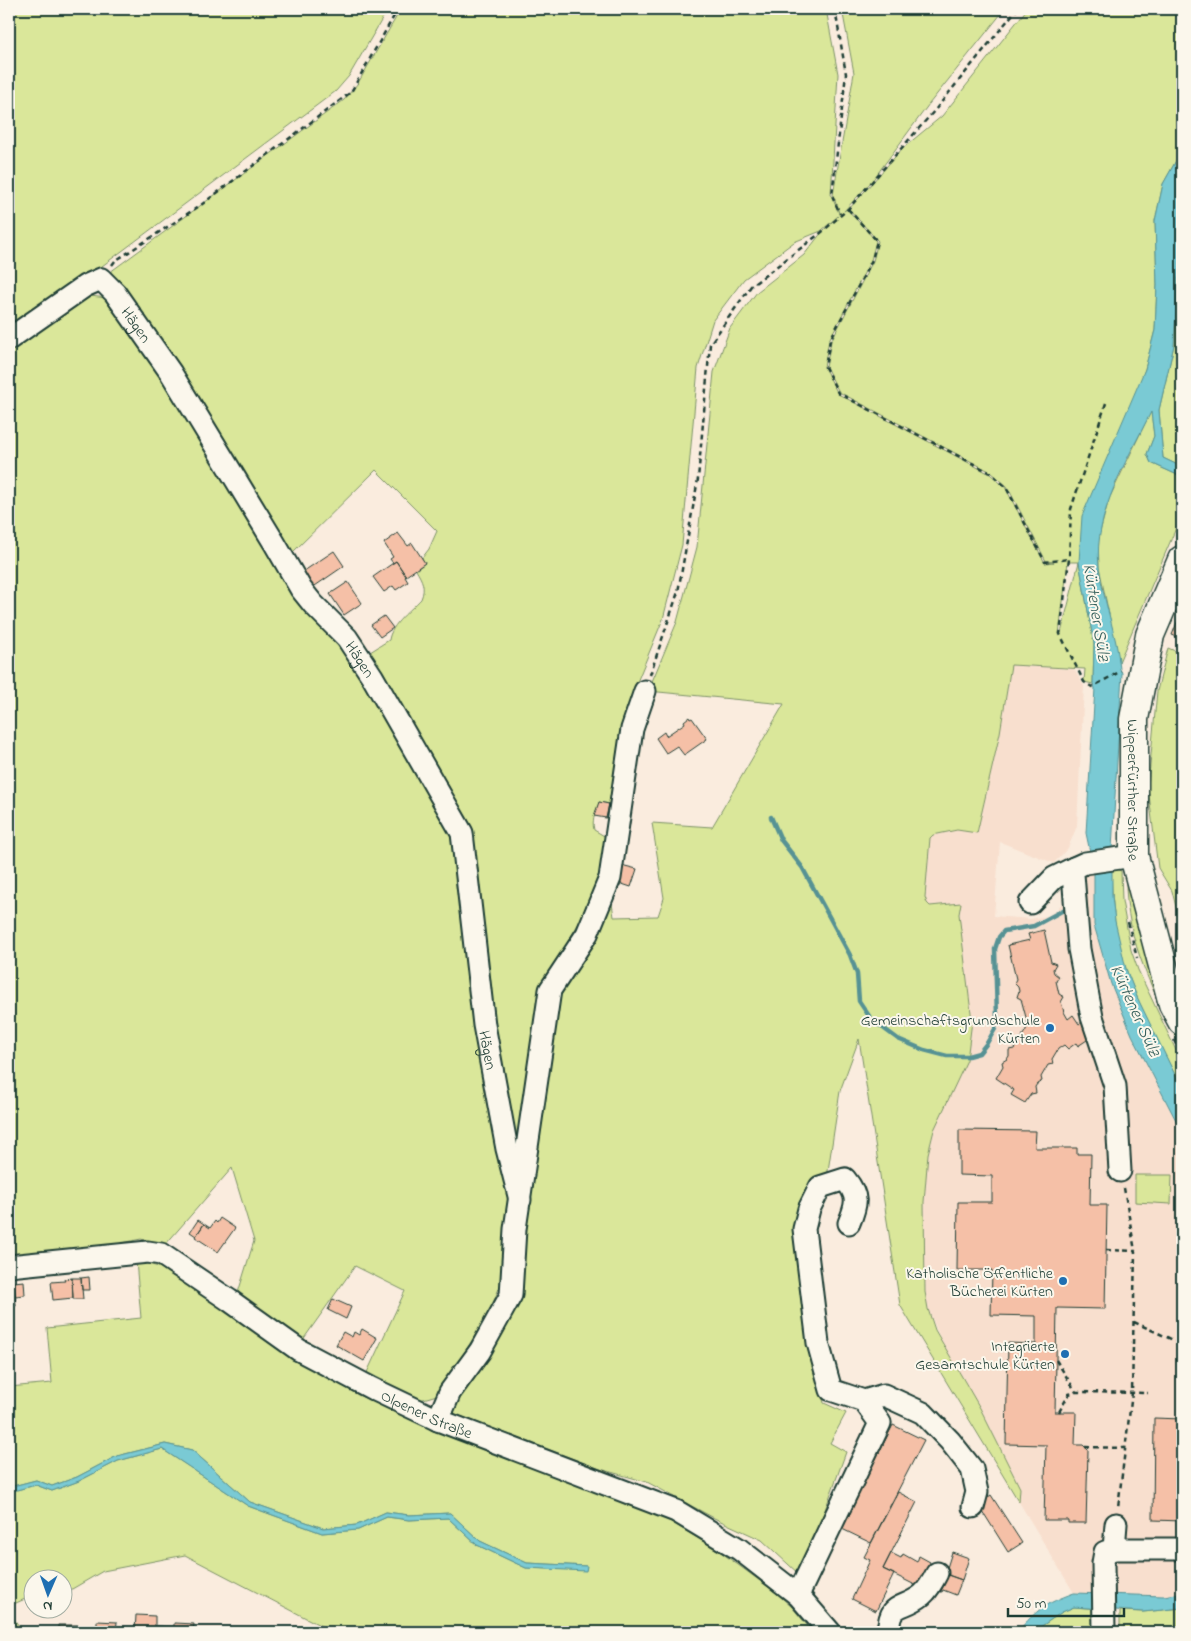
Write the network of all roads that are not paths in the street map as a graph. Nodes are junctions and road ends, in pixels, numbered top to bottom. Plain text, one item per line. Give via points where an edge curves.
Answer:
1 (9, 339) edge
2 (1182, 560) edge
3 (645, 691) road end
4 (1128, 856) junction
5 (1078, 868) junction
6 (1030, 903) dead end
7 (1182, 1021) edge
8 (1120, 1171) road end
9 (520, 1200) junction
10 (849, 1223) dead end
11 (9, 1266) edge
12 (864, 1401) junction
13 (438, 1420) junction
14 (973, 1506) dead end
15 (1116, 1524) road end
16 (1114, 1549) junction
17 (1182, 1549) edge
18 (937, 1572) dead end
19 (798, 1595) junction
20 (830, 1632) edge
21 (888, 1632) edge
22 (1104, 1632) edge

1 - 9 street, Hägen via 85,286 101,279 116,293 171,373 301,589 347,638 372,676 462,833 484,1025
2 - 4 main road, Wipperfürther Straße via 1150,635 1134,719
3 - 9 street, Hägen via 632,729 610,878 587,934 550,990
4 - 5 street
4 - 7 main road, Wipperfürther Straße via 1173,1004
5 - 6 street via 1054,878
5 - 8 street via 1079,949 1092,1017 1115,1086
9 - 13 street, Hägen via 511,1295 480,1351 450,1392
10 - 12 street via 854,1212 854,1190 845,1180 820,1187 804,1229 818,1343 831,1390
11 - 13 street, Olpener Straße via 148,1252 161,1254 299,1350
12 - 14 street via 884,1396 923,1413 972,1469 978,1492
12 - 19 street via 880,1423
13 - 19 street, Olpener Straße via 676,1511 739,1549
15 - 16 street
16 - 17 street
16 - 22 street via 1105,1552 1103,1563
18 - 21 street via 923,1594 890,1614
19 - 20 street, Olpener Straße

